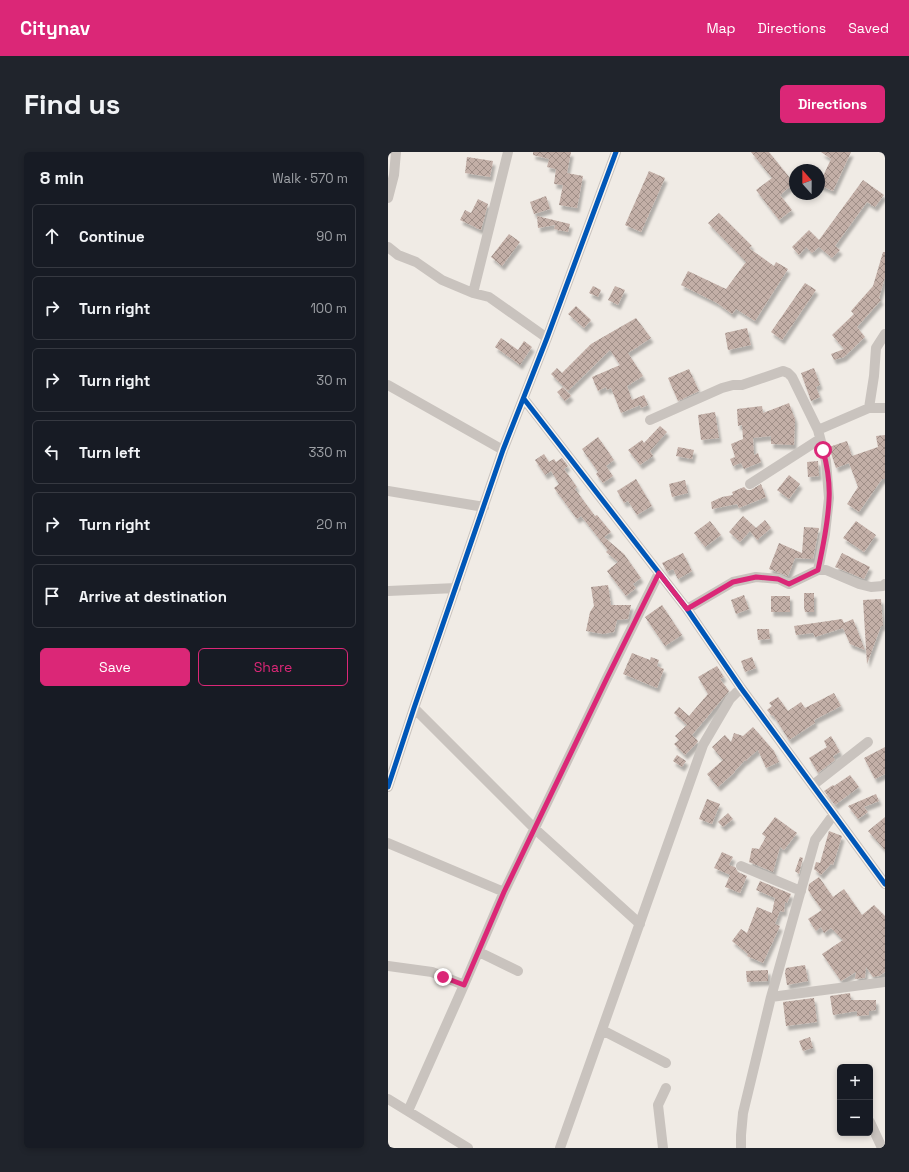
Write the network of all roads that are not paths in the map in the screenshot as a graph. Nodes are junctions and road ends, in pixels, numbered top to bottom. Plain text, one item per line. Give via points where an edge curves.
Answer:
1 (396, 152) edge
2 (508, 152) edge
3 (616, 152) edge
4 (388, 198) edge
5 (388, 247) edge
6 (473, 293) junction
7 (885, 334) edge
8 (547, 338) junction
9 (388, 385) edge
10 (524, 399) junction
11 (869, 408) junction
12 (885, 408) edge
13 (650, 420) dead end
14 (819, 435) junction
15 (503, 450) junction
16 (750, 484) dead end
17 (388, 491) edge
18 (484, 507) junction
19 (818, 570) junction
20 (659, 573) junction
21 (885, 584) edge
22 (456, 588) junction
23 (388, 591) edge
24 (687, 609) junction
25 (741, 688) junction
26 (414, 708) junction
27 (868, 742) dead end
28 (814, 785) junction
29 (388, 787) edge
30 (834, 814) junction
31 (535, 829) junction
32 (388, 843) edge
33 (741, 866) dead end
34 (885, 884) edge
35 (801, 891) junction
36 (504, 892) junction
37 (640, 924) junction
38 (479, 952) junction
39 (388, 966) edge
40 (518, 971) dead end
41 (885, 982) edge
42 (464, 985) junction
43 (772, 997) junction
44 (602, 1030) junction
45 (666, 1063) dead end
46 (666, 1088) dead end
47 (388, 1099) edge
48 (408, 1111) junction
49 (873, 1128) edge
50 (468, 1148) edge
51 (560, 1148) edge
52 (663, 1148) edge
53 (741, 1148) edge
54 (882, 1148) edge

1 - 4 street
2 - 6 street
3 - 8 street
5 - 6 street via 442,280
6 - 8 street via 489,297
7 - 11 street via 876,348
8 - 10 street
9 - 15 street
10 - 15 street
10 - 20 street
11 - 12 street
11 - 14 street
13 - 14 street via 722,388 742,385 783,371 792,377
14 - 16 street
14 - 19 street via 826,461 829,498
15 - 18 street
17 - 18 street
18 - 22 street
19 - 21 street via 826,570 871,587
19 - 24 street via 789,584 778,579 756,577 733,582
20 - 24 street
20 - 31 street
22 - 23 street
22 - 26 street
24 - 25 street
25 - 28 street
25 - 37 street via 730,699 703,745
26 - 29 street
26 - 31 street
27 - 28 street
28 - 30 street
30 - 34 street
30 - 35 street via 815,840
31 - 36 street
31 - 37 street
32 - 36 street
33 - 35 street
35 - 43 street
36 - 38 street
37 - 44 street
38 - 40 street
38 - 42 street
39 - 42 street via 432,972
41 - 43 street
42 - 48 street
43 - 53 street via 743,1113
44 - 45 street
44 - 51 street
46 - 52 street via 658,1105
47 - 48 street
48 - 50 street
49 - 54 street

